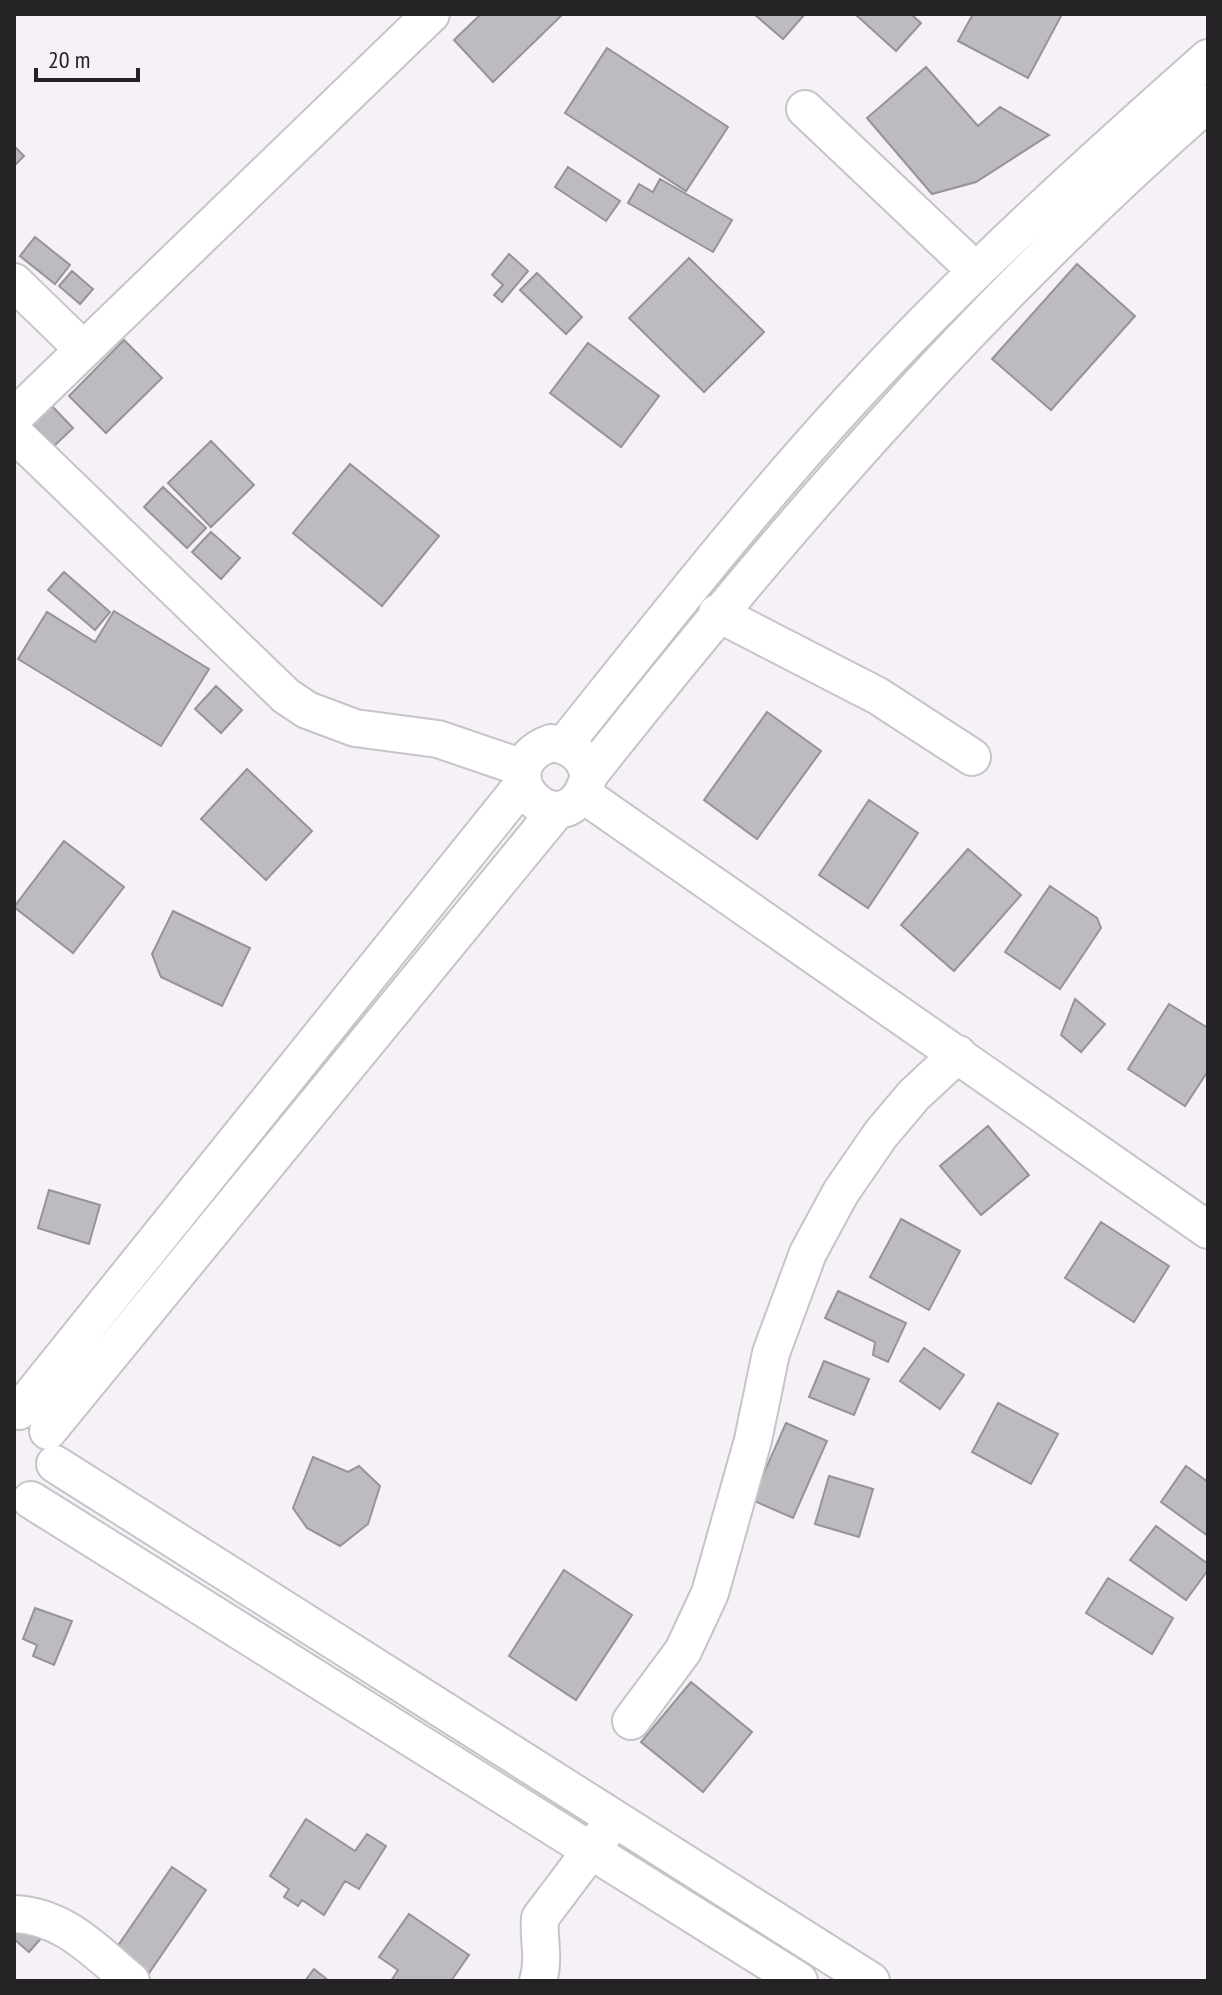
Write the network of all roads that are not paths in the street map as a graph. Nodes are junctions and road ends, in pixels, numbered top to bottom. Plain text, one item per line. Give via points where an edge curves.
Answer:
1 (409, 21) edge
2 (1208, 58) edge
3 (1208, 103) edge
4 (805, 109) dead end
5 (975, 270) junction
6 (14, 282) edge
7 (915, 331) junction
8 (82, 348) junction
9 (943, 355) junction
10 (14, 417) edge
11 (14, 433) edge
12 (717, 613) junction
13 (564, 745) junction
14 (972, 757) dead end
15 (523, 776) junction
16 (577, 793) junction
17 (958, 1054) junction
18 (1208, 1230) edge
19 (16, 1410) edge
20 (52, 1448) junction
21 (22, 1503) edge
22 (631, 1721) dead end
23 (614, 1819) junction
24 (591, 1851) junction
25 (14, 1914) edge
26 (131, 1981) edge
27 (538, 1981) edge
28 (799, 1981) edge
29 (871, 1981) edge

1 - 8 street
2 - 5 street
3 - 9 street via 1066,231
4 - 5 street
5 - 7 street
6 - 8 street
7 - 9 street
7 - 13 street via 753,512
8 - 10 street
9 - 12 street
11 - 15 street via 286,696 355,728 438,739
12 - 14 street via 878,696
12 - 16 street
13 - 15 street via 538,748
13 - 16 street via 585,761
15 - 16 street via 529,798 542,807
15 - 19 street
16 - 17 street
16 - 20 street
17 - 18 street
17 - 22 street via 881,1134 808,1253 771,1353 710,1593 683,1651
19 - 20 street via 30,1415
20 - 21 street via 51,1479
20 - 23 street
21 - 24 street
23 - 24 street
23 - 29 street
24 - 27 street via 540,1918 544,1947
24 - 28 street
25 - 26 street via 36,1916 70,1930

